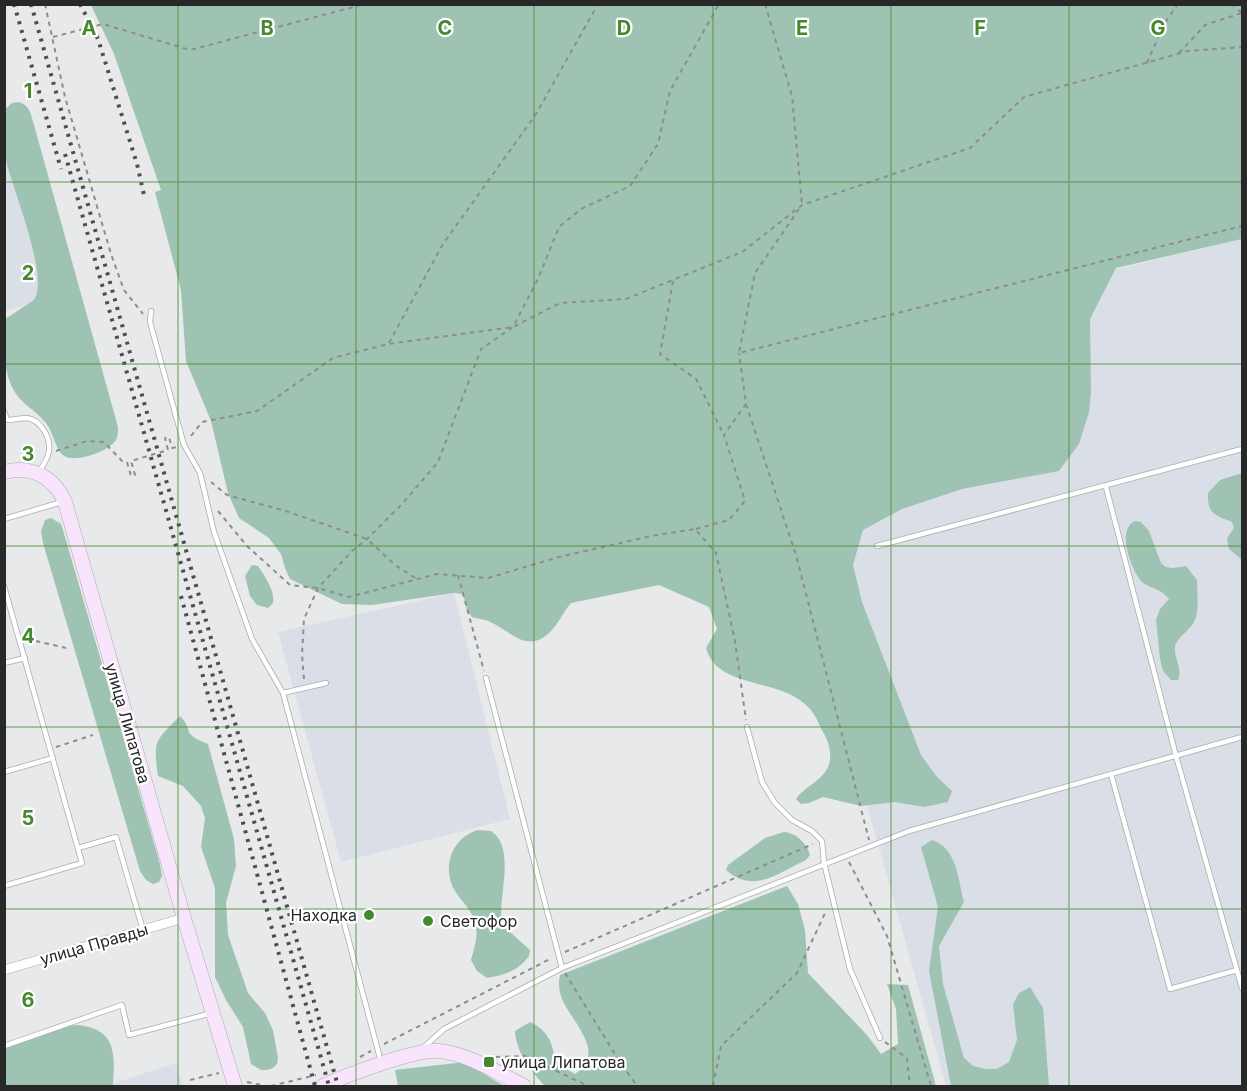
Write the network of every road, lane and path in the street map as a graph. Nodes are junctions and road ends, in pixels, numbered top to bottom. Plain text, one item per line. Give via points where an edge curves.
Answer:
1 (45, 4) edge
2 (365, 4) edge
3 (598, 4) edge
4 (719, 4) edge
5 (765, 4) edge
6 (1178, 4) edge
7 (1231, 4) edge
8 (1242, 13) edge
9 (52, 37) junction
10 (1242, 47) edge
11 (1178, 54) junction
12 (1147, 63) junction
13 (802, 205) junction
14 (1242, 226) edge
15 (673, 280) junction
16 (151, 310) dead end
17 (150, 322) junction
18 (513, 327) junction
19 (388, 344) junction
20 (739, 353) junction
21 (746, 404) junction
22 (4, 411) edge
23 (724, 435) junction
24 (184, 445) junction
25 (1242, 449) edge
26 (49, 453) junction
27 (4, 472) edge
28 (38, 473) junction
29 (200, 473) junction
30 (1106, 487) junction
31 (205, 495) junction
32 (65, 502) junction
33 (4, 519) edge
34 (695, 529) junction
35 (367, 539) junction
36 (877, 546) dead end
37 (458, 575) junction
38 (417, 579) junction
39 (4, 586) edge
40 (318, 588) junction
41 (19, 637) junction
42 (66, 648) dead end
43 (25, 658) junction
44 (4, 663) edge
45 (486, 678) joint
46 (326, 683) dead end
47 (305, 688) junction
48 (283, 693) junction
49 (747, 727) joint
50 (93, 735) dead end
51 (1242, 737) edge
52 (50, 748) junction
53 (1176, 756) junction
54 (53, 758) junction
55 (4, 772) edge
56 (1111, 774) junction
57 (870, 845) junction
58 (78, 848) junction
59 (846, 855) junction
60 (824, 863) junction
61 (4, 886) edge
62 (833, 897) junction
63 (184, 918) junction
64 (143, 930) junction
65 (562, 968) junction
66 (4, 970) edge
67 (1240, 973) edge
68 (1242, 988) edge
69 (212, 1013) junction
70 (880, 1038) joint
71 (4, 1046) edge
72 (419, 1052) junction
73 (492, 1058) dead end
74 (382, 1065) junction
75 (235, 1086) edge
76 (323, 1086) edge
77 (524, 1086) edge
78 (588, 1086) edge
79 (637, 1086) edge
80 (713, 1086) edge
81 (910, 1086) edge
82 (931, 1086) edge

1 - 9 path
2 - 9 path via 190,50 103,24
3 - 19 path via 536,114 443,244
4 - 18 path via 670,91 658,144 630,186 581,209 560,227
5 - 13 path via 792,96
6 - 12 path via 1164,24
7 - 8 path
8 - 11 path via 1204,25
9 - 17 path via 65,97 111,254 124,290
10 - 11 path
11 - 12 path
12 - 13 path via 1024,98 970,148
13 - 15 path via 742,252
13 - 20 path via 755,273
14 - 20 path
15 - 18 path via 626,299 560,303
15 - 23 path via 660,354 696,379
16 - 17 lane
17 - 24 lane
18 - 19 path
18 - 35 path via 481,349 438,462
19 - 24 path via 333,358 257,411 202,422
20 - 21 path
21 - 23 path
21 - 57 path via 796,555
22 - 26 lane via 7,420 27,418 36,422 49,440
23 - 34 path via 746,501 729,520
24 - 26 path via 172,448 169,437 165,438 168,450 131,461 135,475 131,476 127,462 104,442 87,441
24 - 29 lane
25 - 30 lane
26 - 28 lane
27 - 28 street via 21,469
28 - 32 street, улица Липатова via 54,484
29 - 31 lane
29 - 35 path via 227,495
30 - 36 lane
30 - 53 lane
31 - 40 path via 247,546 290,585
31 - 48 lane via 252,639
32 - 33 lane
32 - 63 street, улица Липатова
34 - 37 path via 560,557 488,578
34 - 49 path via 716,553 735,641
35 - 38 path
35 - 40 path
37 - 38 path via 437,574
37 - 45 path
38 - 40 path via 350,597
39 - 41 lane
40 - 47 path via 304,619
41 - 42 path
41 - 43 lane
43 - 44 lane
43 - 52 lane
45 - 65 lane
46 - 47 lane
47 - 48 lane
48 - 74 lane
49 - 60 lane via 762,782 792,820 822,841
50 - 52 path
51 - 53 lane
52 - 54 lane
53 - 56 lane
53 - 67 lane
54 - 55 lane
54 - 58 lane
56 - 57 lane
56 - 67 lane via 1170,989
57 - 59 lane
58 - 61 lane via 82,863
58 - 64 lane via 116,837
59 - 60 lane
59 - 82 path via 887,936
60 - 62 lane
60 - 65 lane
62 - 70 lane via 850,969
62 - 80 path via 798,974 720,1046
63 - 64 street, улица Правды
63 - 69 street, улица Липатова
64 - 66 street, улица Правды
65 - 72 lane via 444,1029
65 - 79 path
67 - 68 lane
69 - 71 lane via 129,1035 122,1005
69 - 75 street, улица Липатова
70 - 81 path via 907,1058
72 - 74 street
72 - 77 street via 438,1050 467,1057
73 - 78 path via 525,1056
74 - 76 street

